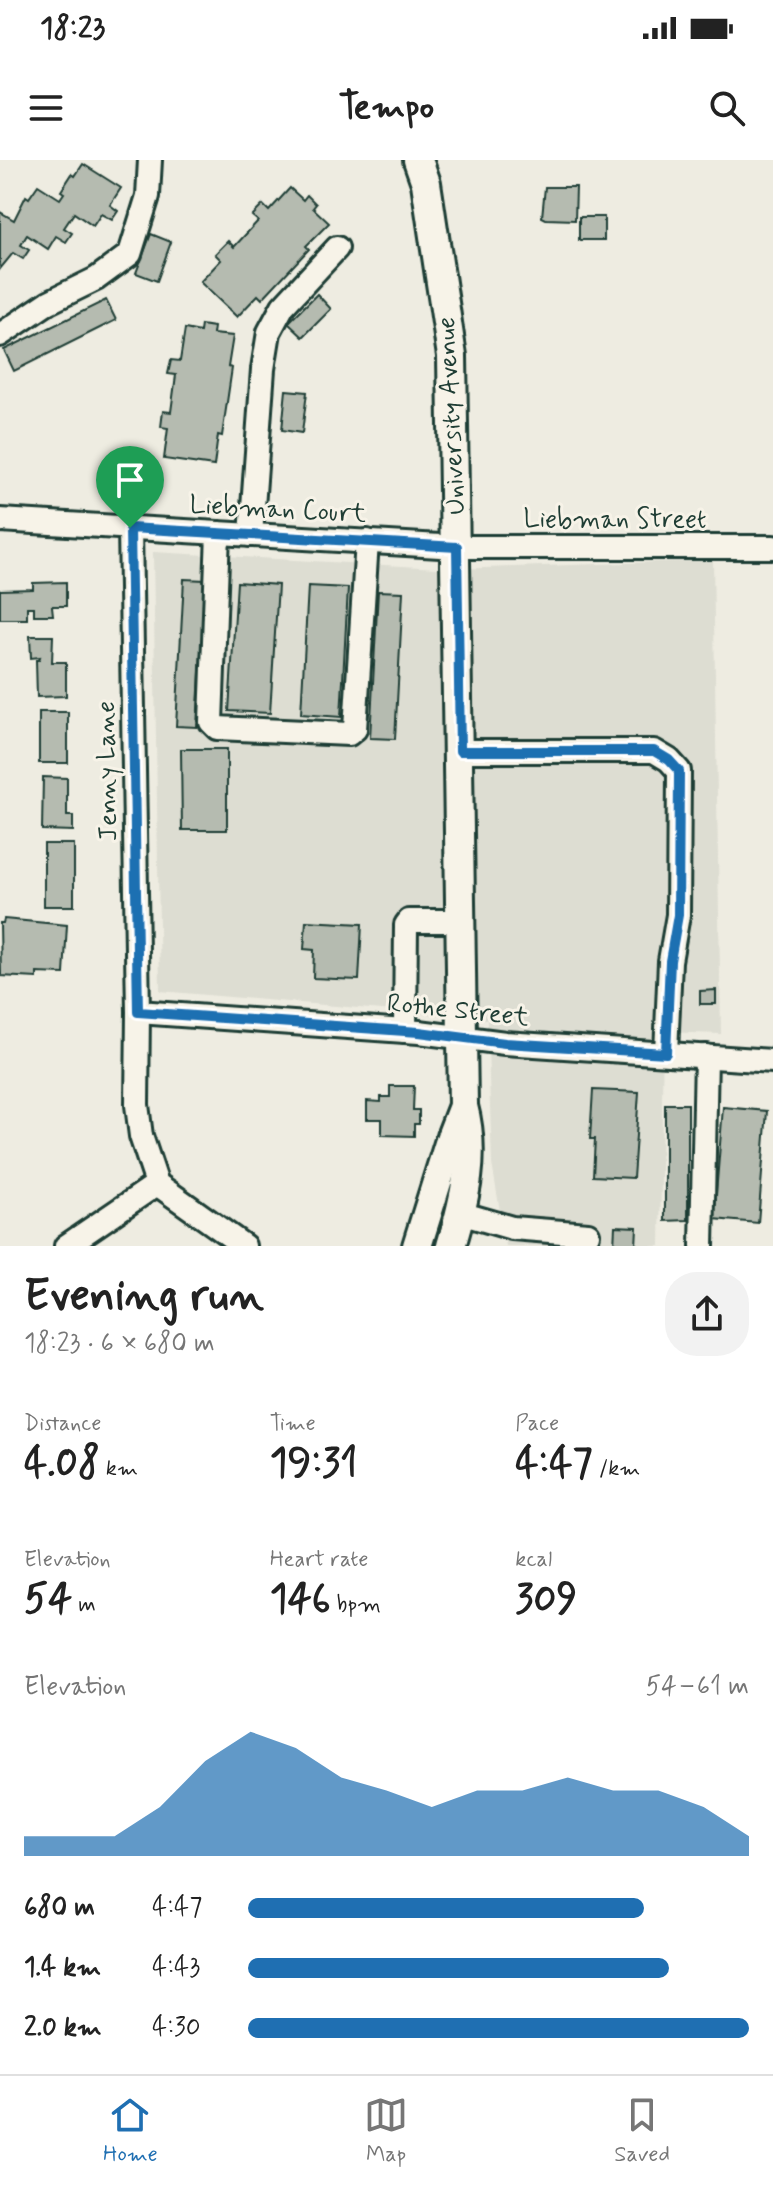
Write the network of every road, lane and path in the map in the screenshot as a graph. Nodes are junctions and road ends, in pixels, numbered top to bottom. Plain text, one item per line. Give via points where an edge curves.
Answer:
1 (150, 160) edge
2 (418, 160) edge
3 (337, 248) dead end
4 (0, 335) edge
5 (0, 520) edge
6 (130, 528) junction
7 (218, 533) junction
8 (251, 535) junction
9 (367, 541) junction
10 (457, 547) junction
11 (773, 547) edge
12 (460, 751) junction
13 (462, 921) junction
14 (138, 1012) junction
15 (405, 1031) junction
16 (463, 1038) junction
17 (666, 1053) junction
18 (706, 1056) junction
19 (773, 1061) edge
20 (463, 1106) junction
21 (157, 1184) junction
22 (460, 1213) junction
23 (588, 1234) dead end
24 (95, 1237) edge
25 (66, 1246) edge
26 (244, 1246) edge
27 (417, 1246) edge
28 (451, 1246) edge
29 (702, 1246) edge

1 - 4 street via 148,196 130,254
2 - 10 main road, University Avenue via 452,356
3 - 8 street via 283,306 269,332
5 - 6 street, Liebman Court
6 - 7 street, Liebman Court
6 - 14 street, Jenny Lane
7 - 8 street, Liebman Court
7 - 9 street via 211,722 217,728 349,734 355,729
8 - 9 street, Liebman Court
9 - 10 street, Liebman Court
10 - 11 street, Liebman Street
10 - 12 main road, University Avenue
12 - 13 main road, University Avenue
12 - 17 street via 654,751 679,771 678,915
13 - 15 street via 406,925
13 - 16 main road, University Avenue
14 - 15 street, Rothe Street
14 - 21 street, Jenny Lane via 137,1105
15 - 16 street, Rothe Street
16 - 17 street, Rothe Street
16 - 20 main road, University Avenue
17 - 18 street, Rothe Street
18 - 19 street, Rothe Street
18 - 29 street
20 - 22 main road via 470,1155
20 - 27 main road
21 - 24 street
21 - 26 street
22 - 23 street via 512,1228
22 - 28 main road
24 - 25 street

